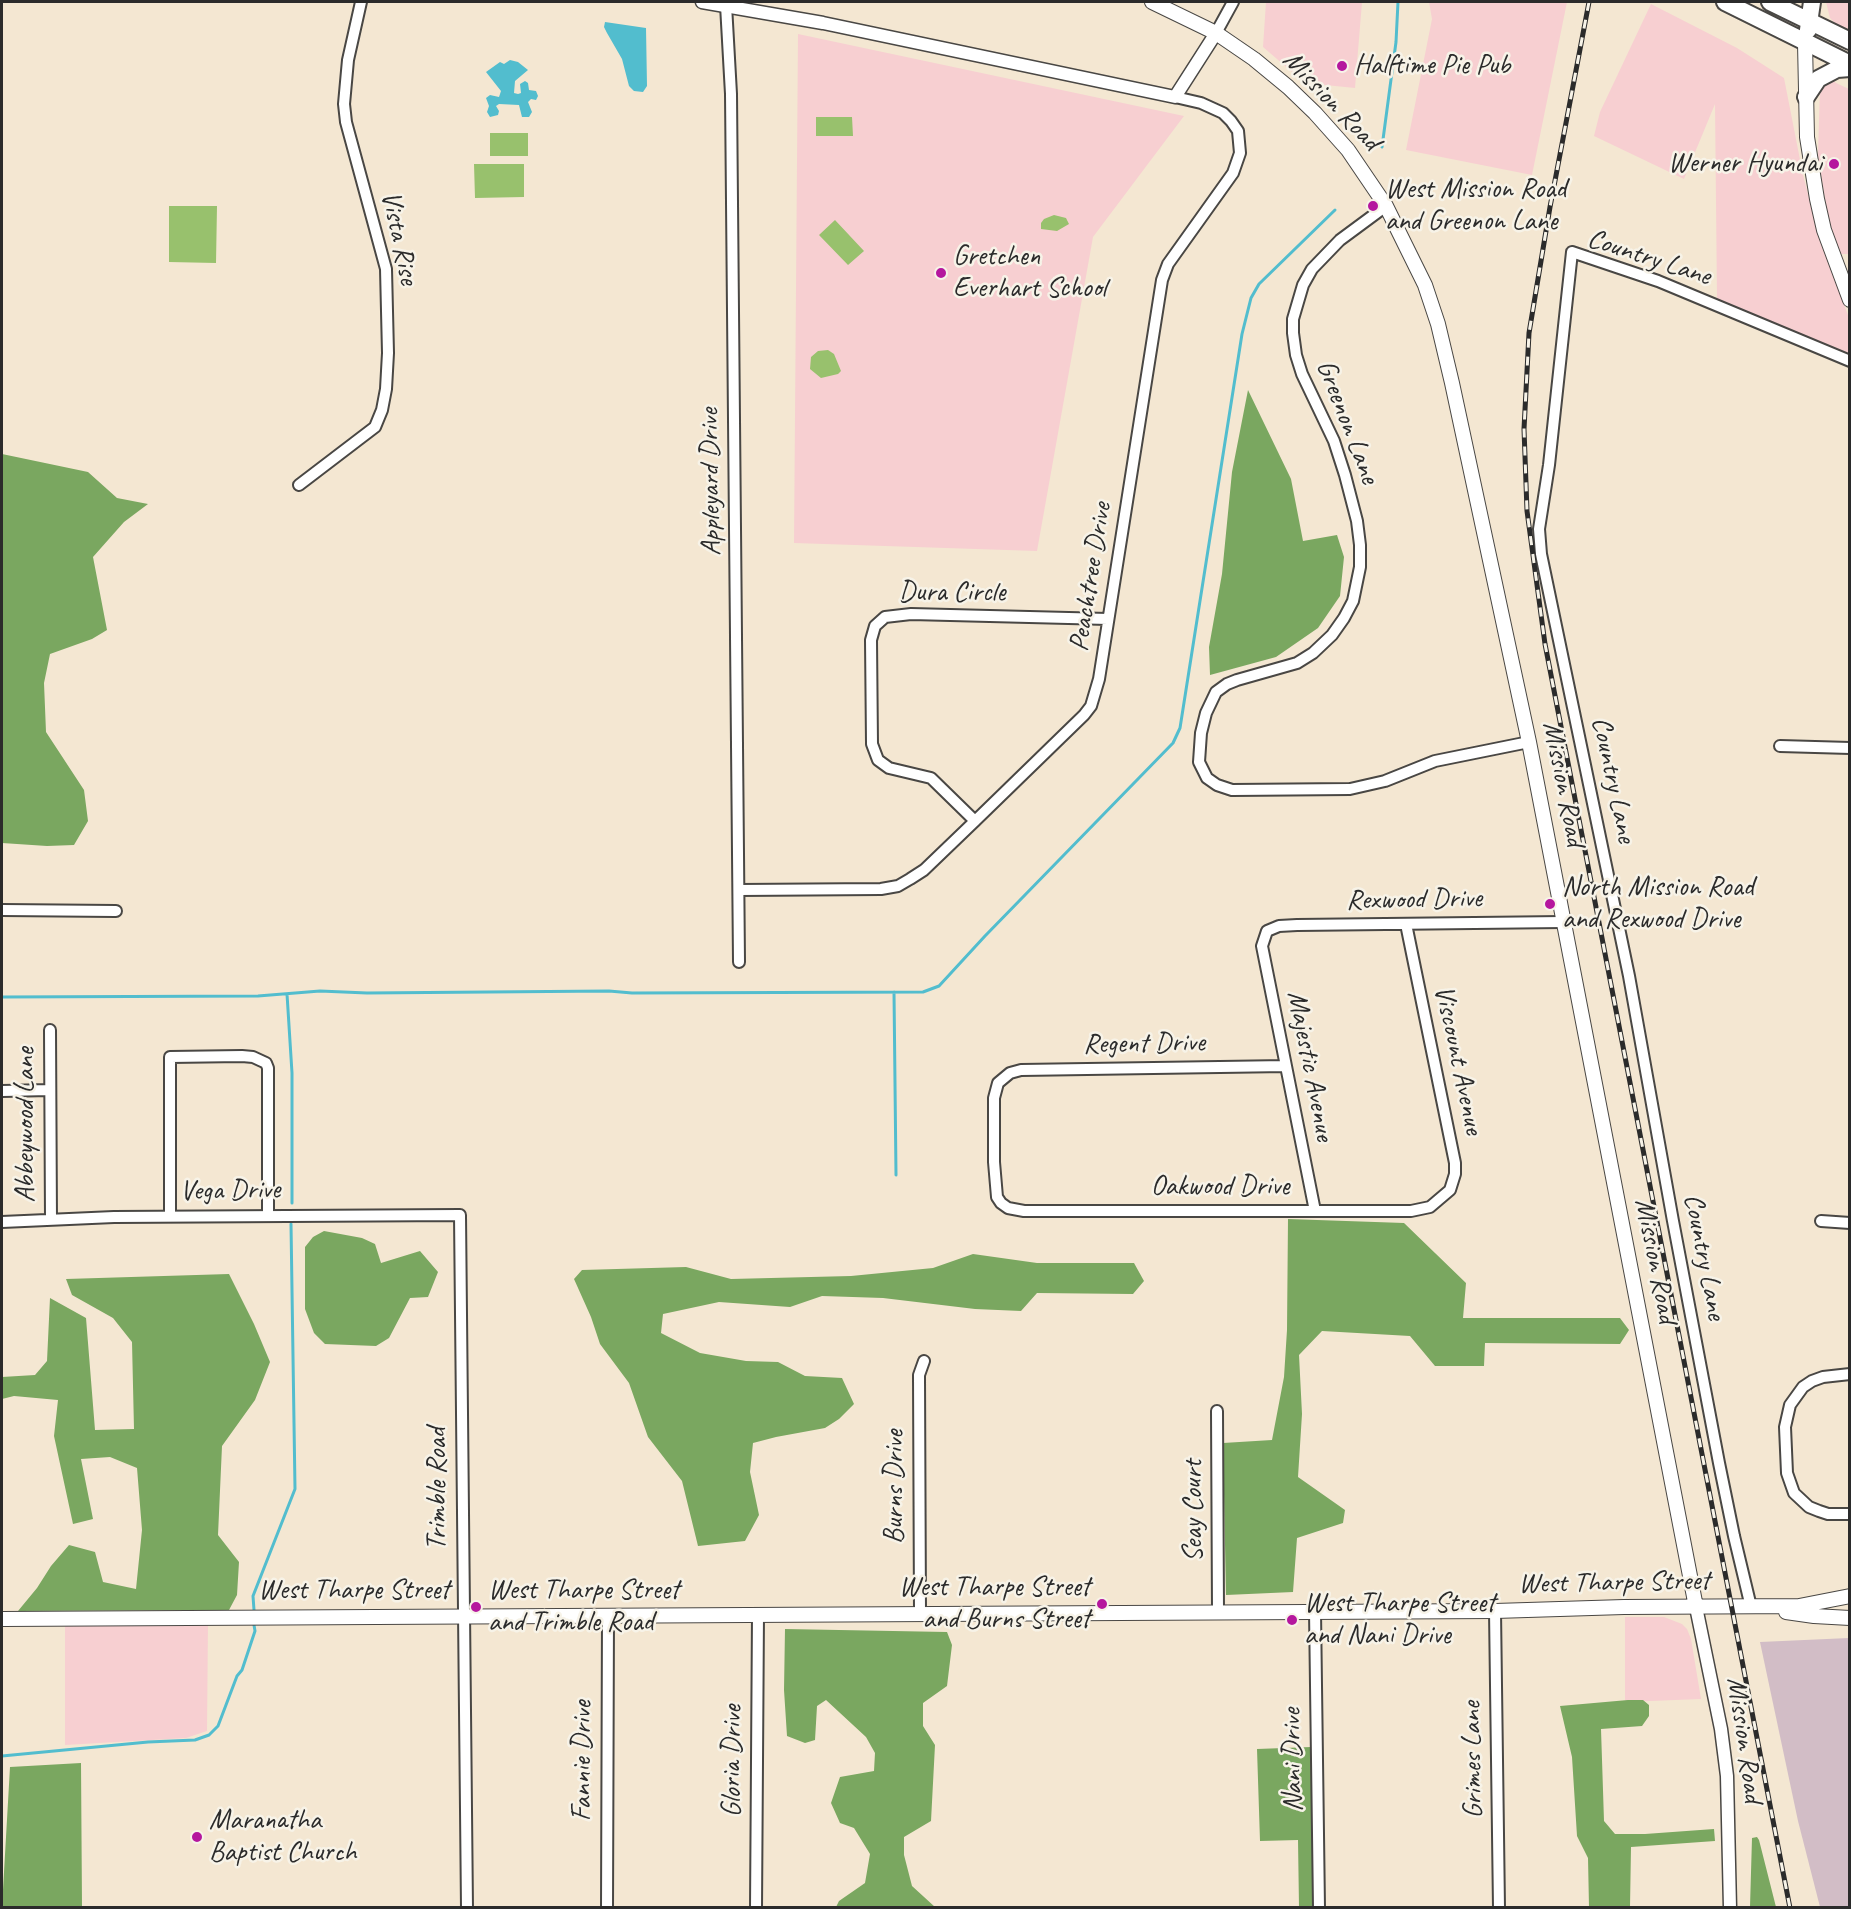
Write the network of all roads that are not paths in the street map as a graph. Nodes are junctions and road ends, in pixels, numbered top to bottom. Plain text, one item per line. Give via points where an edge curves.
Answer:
1 (361, 2) edge
2 (702, 2) edge
3 (1152, 2) edge
4 (1233, 2) edge
5 (1725, 2) edge
6 (1770, 2) edge
7 (1812, 2) edge
8 (726, 3) edge
9 (1810, 22) junction
10 (1216, 33) junction
11 (1850, 41) edge
12 (1805, 43) junction
13 (1850, 66) edge
14 (1175, 97) junction
15 (1806, 97) junction
16 (1386, 206) junction
17 (1850, 300) edge
18 (1850, 361) edge
19 (299, 485) dead end
20 (1108, 619) junction
21 (1529, 742) junction
22 (1780, 746) dead end
23 (1850, 748) edge
24 (975, 820) junction
25 (739, 890) junction
26 (2, 910) edge
27 (116, 911) dead end
28 (1563, 922) junction
29 (1406, 924) junction
30 (1266, 931) joint
31 (739, 963) dead end
32 (50, 1030) dead end
33 (1286, 1066) junction
34 (50, 1090) junction
35 (2, 1091) edge
36 (1439, 1201) joint
37 (1001, 1203) joint
38 (1315, 1211) junction
39 (268, 1215) junction
40 (460, 1215) joint
41 (170, 1216) junction
42 (51, 1220) junction
43 (1821, 1221) dead end
44 (2, 1222) edge
45 (1850, 1223) edge
46 (924, 1361) dead end
47 (1850, 1374) edge
48 (1217, 1411) dead end
49 (1850, 1514) edge
50 (1850, 1596) edge
51 (1696, 1607) junction
52 (1751, 1607) junction
53 (1218, 1611) junction
54 (1315, 1611) junction
55 (1495, 1611) junction
56 (920, 1613) junction
57 (758, 1614) junction
58 (608, 1615) junction
59 (463, 1616) junction
60 (1850, 1618) edge
61 (2, 1619) edge
62 (467, 1908) edge
63 (607, 1908) edge
64 (756, 1908) edge
65 (1319, 1908) edge
66 (1499, 1908) edge
67 (1730, 1908) edge

1 - 19 street, Vista Rise via 348,60 344,104 386,269 386,389 375,428
2 - 8 street
3 - 10 main road, Mission Road
4 - 10 street
5 - 12 main road
6 - 9 main road
7 - 9 main road
8 - 14 street
8 - 25 street, Appleyard Drive via 731,94
9 - 11 main road
9 - 12 main road
10 - 14 street
10 - 16 main road, Mission Road via 1254,59 1315,113 1348,150
12 - 13 main road
12 - 15 main road
13 - 15 main road via 1818,79
14 - 20 street, Peachtree Drive via 1223,113 1238,131 1240,153 1233,173 1168,264 1162,280
15 - 17 main road via 1807,137 1817,199
16 - 21 main road, Mission Road via 1416,263 1438,324
16 - 21 street, Greenon Lane via 1340,240 1311,269 1293,319 1302,374 1334,441 1357,521 1360,567 1353,601 1332,635 1313,653 1297,663 1227,684 1216,692 1201,733 1199,762 1207,778 1232,790 1350,789 1385,781 1435,761
18 - 52 street, Country Lane via 1658,281 1572,252 1539,529 1541,554 1629,976 1717,1451
20 - 24 street, Peachtree Drive via 1099,679 1090,706
20 - 24 street, Dura Circle via 911,614 885,617 875,627 871,640 872,744 878,760 889,768 931,778
21 - 28 main road, Mission Road
22 - 23 street
24 - 25 street, Peachtree Drive via 924,870 898,886
25 - 31 street, Appleyard Drive
26 - 27 street
28 - 29 street, Rexwood Drive
28 - 51 main road, Mission Road
29 - 30 street, Rexwood Drive via 1297,925
29 - 36 street, Viscount Avenue via 1455,1163 1454,1183
30 - 33 street, Majestic Avenue via 1262,946
32 - 34 street, Abbeywood Lane
33 - 37 street, Regent Drive via 1022,1070 1004,1077 994,1098 995,1190
33 - 38 street, Majestic Avenue
34 - 35 street
34 - 42 street, Abbeywood Lane
36 - 38 street, Oakwood Drive via 1411,1211
37 - 38 street, Oakwood Drive via 1024,1211
39 - 40 street, Vega Drive
39 - 41 street, Vega Drive
39 - 41 street via 268,1068 266,1063 242,1056 170,1057
40 - 59 street, Trimble Road
41 - 42 street, Vega Drive
42 - 44 street, Vega Drive
43 - 45 street
46 - 56 street, Burns Drive via 919,1375
47 - 49 street via 1823,1377 1803,1387 1790,1405 1785,1427 1787,1473 1794,1493 1819,1511
48 - 53 street, Seay Court
50 - 52 main road via 1799,1606
51 - 52 main road, West Tharpe Street
51 - 55 main road, West Tharpe Street
51 - 67 street, Mission Road via 1727,1776
52 - 60 main road
53 - 54 main road, West Tharpe Street
53 - 56 main road, West Tharpe Street
54 - 55 main road, West Tharpe Street
54 - 65 street, Nani Drive
55 - 66 street, Grimes Lane
56 - 57 main road, West Tharpe Street
57 - 58 main road, West Tharpe Street
57 - 64 street, Gloria Drive
58 - 59 main road, West Tharpe Street
58 - 63 street, Fannie Drive
59 - 61 main road, West Tharpe Street
59 - 62 street, Trimble Road

